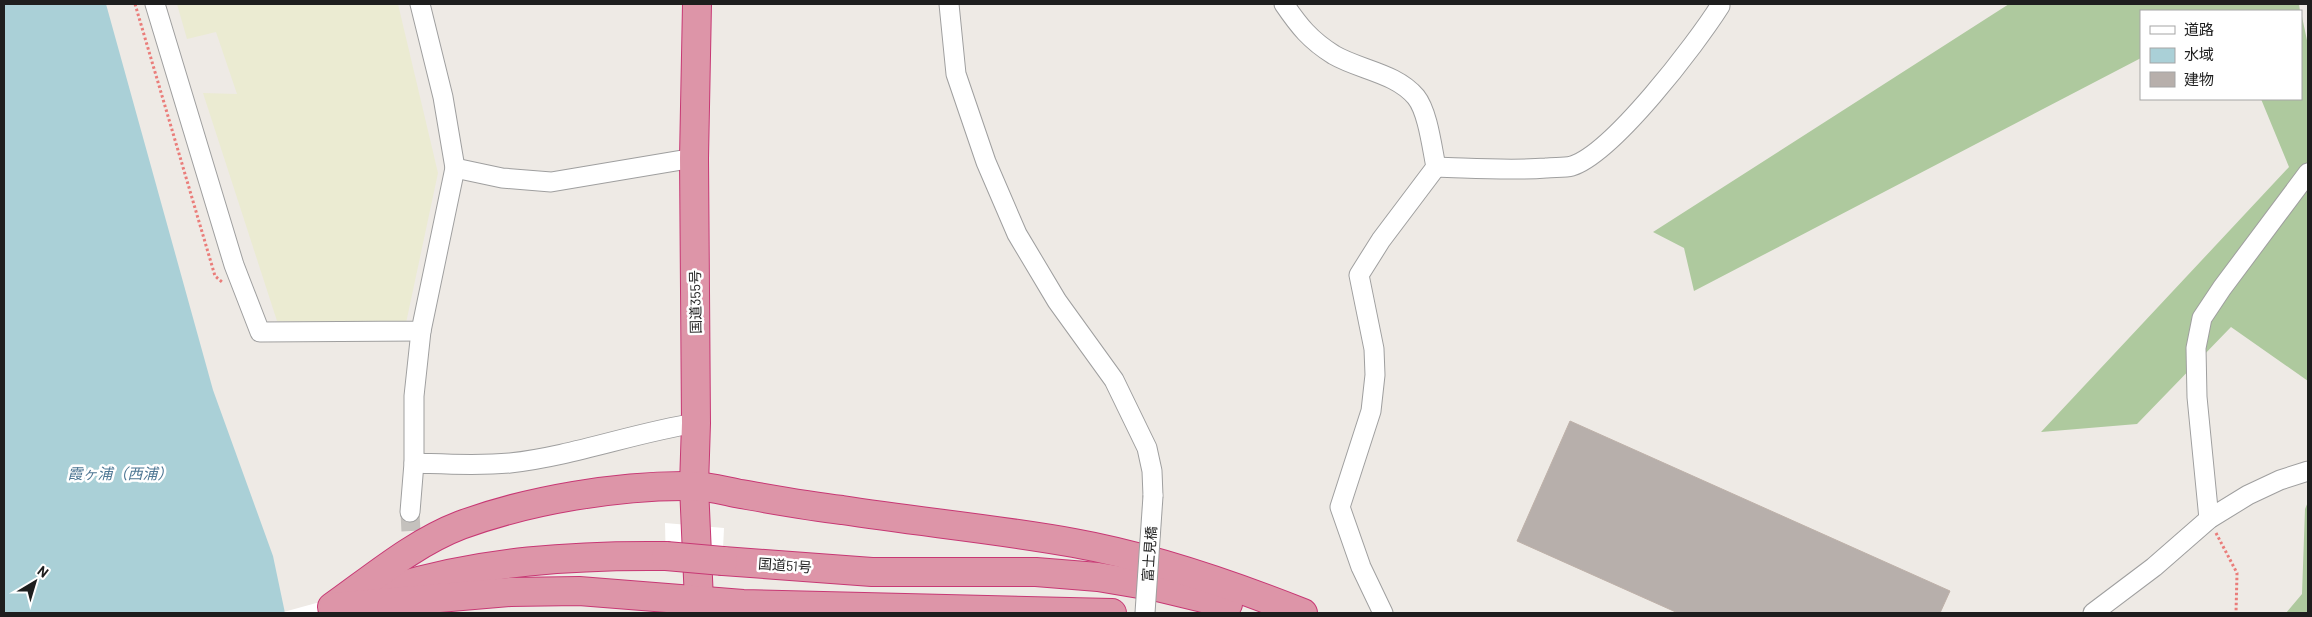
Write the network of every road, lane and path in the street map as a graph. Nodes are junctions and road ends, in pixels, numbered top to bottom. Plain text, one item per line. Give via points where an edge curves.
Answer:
1 (155, 4) edge
2 (420, 4) edge
3 (697, 4) edge
4 (949, 4) edge
5 (1284, 4) edge
6 (1720, 6) dead end
7 (694, 158) junction
8 (1436, 167) junction
9 (455, 168) junction
10 (2308, 173) edge
11 (422, 331) junction
12 (696, 422) junction
13 (414, 463) junction
14 (2308, 471) edge
15 (694, 486) junction
16 (410, 512) tunnel mouth
17 (2209, 519) junction
18 (699, 601) junction
19 (323, 610) edge
20 (1112, 613) edge
21 (1144, 613) edge
22 (1259, 613) edge
23 (1303, 613) edge
24 (1383, 613) edge
25 (2093, 613) edge
26 (2236, 613) edge

1 - 11 street via 234,265 260,332
2 - 9 street via 443,97
3 - 7 highway, 国道355号
4 - 21 street, 富士見橋, bridge via 956,74 986,162 1017,234 1057,301 1114,380 1147,448 1153,496
5 - 8 street via 1304,33 1335,55 1397,82 1416,97 1425,118
6 - 8 street via 1702,34 1619,133 1590,157 1572,166 1537,169
7 - 9 street via 550,182 502,178
7 - 12 highway, 国道355号
8 - 24 street via 1380,240 1359,275 1374,349 1375,375 1371,411 1340,507 1361,567
9 - 11 street
10 - 17 street via 2202,318 2196,348 2197,397
11 - 13 street via 414,396
12 - 13 street via 511,462 488,465
12 - 15 highway, 国道355号
13 - 16 street
14 - 17 street via 2248,495
15 - 18 highway, 国道355号
15 - 19 highway via 649,486 576,496 462,524 427,541
15 - 23 highway via 1076,543 1172,568
17 - 25 street via 2154,567
17 - 26 path via 2237,573
18 - 19 highway via 569,591 490,594
18 - 20 highway via 943,611
19 - 22 highway, 国道51号, bridge via 445,575 502,564 569,557 666,556 872,572 1036,572 1098,577 1157,586

